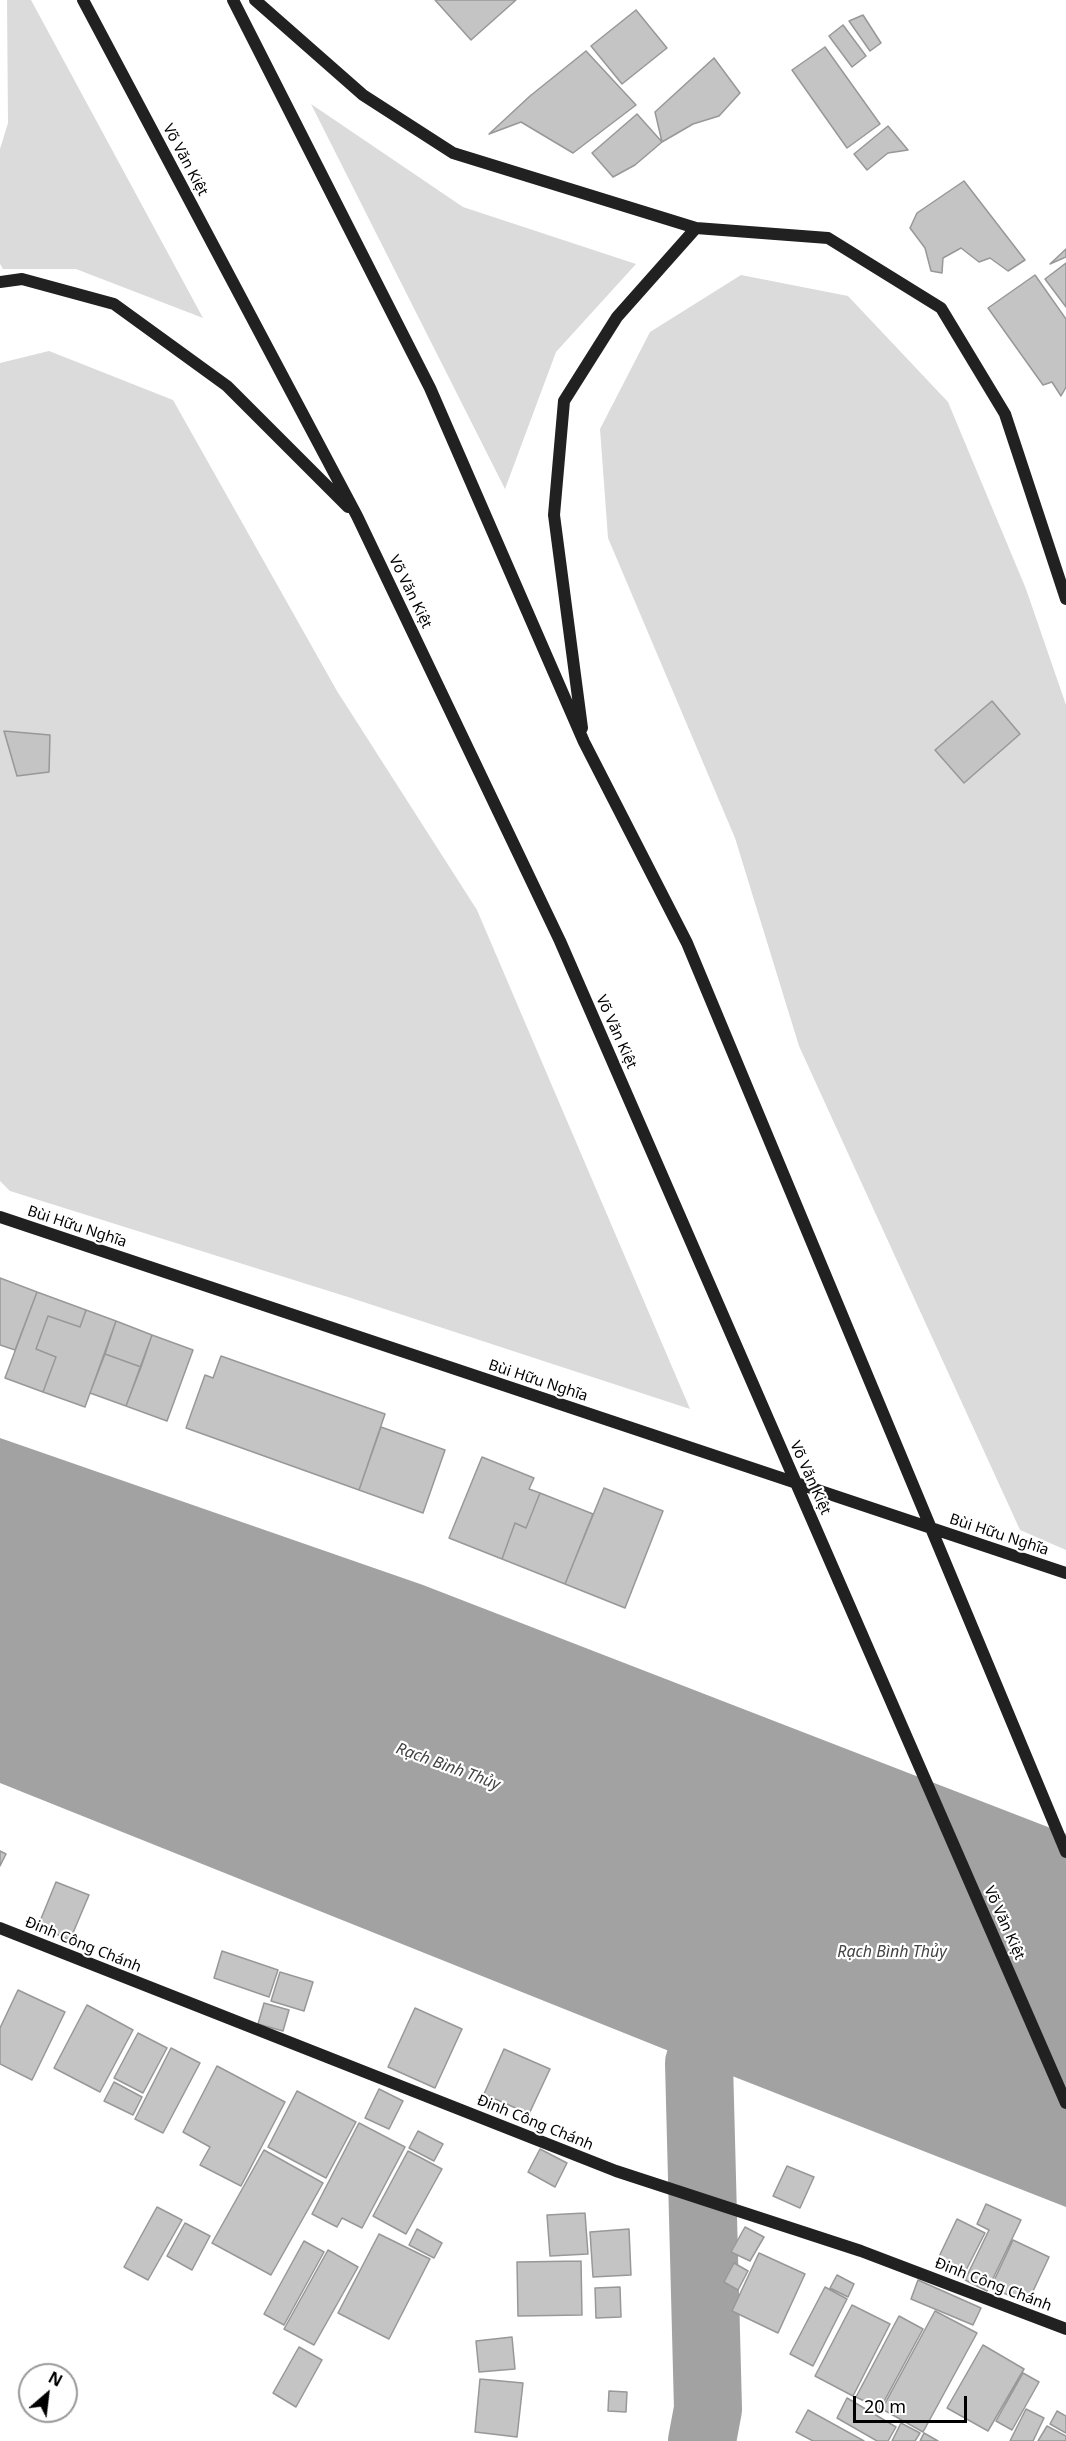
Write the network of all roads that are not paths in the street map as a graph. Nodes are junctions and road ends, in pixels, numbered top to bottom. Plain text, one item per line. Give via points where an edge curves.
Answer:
1 (83, 0) edge
2 (233, 0) edge
3 (255, 0) edge
4 (696, 228) junction
5 (0, 282) edge
6 (357, 516) junction
7 (1066, 599) edge
8 (584, 742) junction
9 (0, 1217) edge
10 (1066, 1573) edge
11 (1066, 1852) edge
12 (0, 1928) edge
13 (1066, 2103) edge
14 (1066, 2329) edge

1 - 6 main road, Võ Văn Kiệt
2 - 8 main road via 430,388
3 - 4 main road via 363,95 453,153
4 - 7 main road via 828,238 941,308 1005,414
4 - 8 main road via 617,317 564,402 554,515
5 - 6 main road via 22,279 114,304 227,386
6 - 13 main road, Võ Văn Kiệt via 560,941
8 - 11 main road via 687,943
9 - 10 main road, Bùi Hữu Nghĩa
12 - 14 main road, Đinh Công Chánh via 616,2171 861,2251

